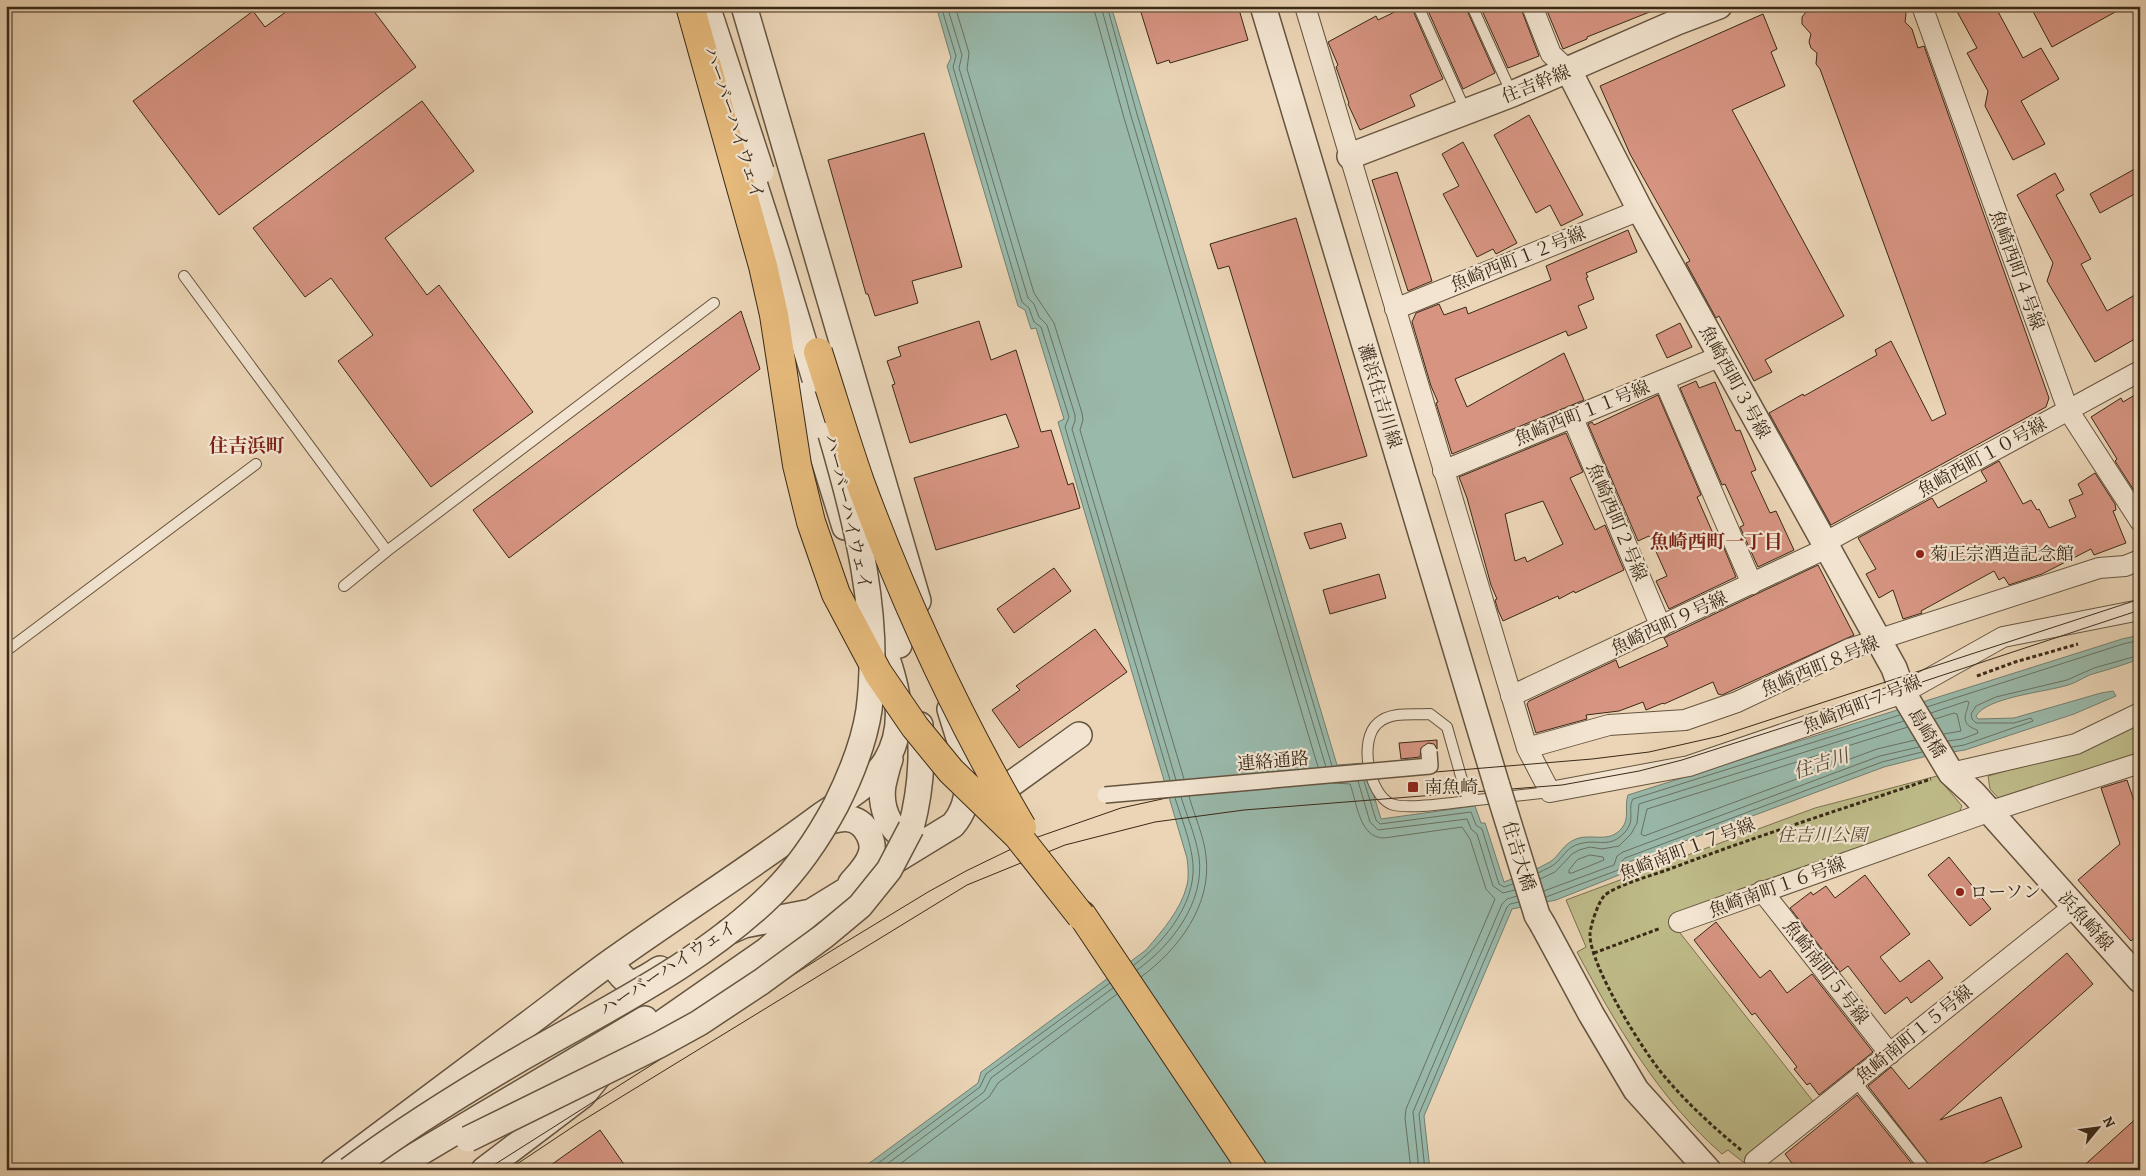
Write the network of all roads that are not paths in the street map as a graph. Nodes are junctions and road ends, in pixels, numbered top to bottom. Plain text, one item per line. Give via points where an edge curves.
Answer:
1 (684, 6) edge
2 (690, 6) edge
3 (695, 6) edge
4 (707, 6) edge
5 (713, 6) edge
6 (744, 6) edge
7 (1263, 6) edge
8 (1305, 6) edge
9 (1418, 6) edge
10 (1472, 6) edge
11 (1532, 6) edge
12 (1719, 6) edge
13 (1922, 6) edge
14 (1674, 14) edge
15 (1568, 71) junction
16 (1512, 94) junction
17 (1466, 112) junction
18 (721, 128) junction
19 (1350, 156) junction
20 (1640, 210) junction
21 (184, 276) dead end
22 (714, 303) dead end
23 (1396, 309) junction
24 (812, 342) junction
25 (1721, 356) junction
26 (2140, 370) edge
27 (1664, 380) junction
28 (2068, 410) junction
29 (1572, 416) junction
30 (256, 464) dead end
31 (1443, 471) junction
32 (2140, 521) edge
33 (1826, 546) junction
34 (386, 551) junction
35 (2140, 560) edge
36 (1752, 584) junction
37 (344, 586) dead end
38 (2140, 610) edge
39 (1661, 627) junction
40 (1877, 640) junction
41 (6, 650) edge
42 (1903, 692) junction
43 (1511, 696) junction
44 (2140, 713) edge
45 (1079, 735) dead end
46 (1527, 748) junction
47 (892, 749) junction
48 (1429, 752) dead end
49 (2140, 763) edge
50 (1951, 773) junction
51 (1497, 786) joint
52 (1550, 792) junction
53 (1105, 795) dead end
54 (1468, 801) junction
55 (1988, 812) junction
56 (953, 825) junction
57 (793, 836) junction
58 (927, 841) junction
59 (1762, 891) junction
60 (840, 894) junction
61 (2073, 907) junction
62 (811, 912) junction
63 (1679, 922) road end
64 (611, 962) junction
65 (2140, 980) edge
66 (1890, 1054) junction
67 (1855, 1081) junction
68 (1757, 1162) edge
69 (333, 1170) edge
70 (348, 1170) edge
71 (366, 1170) edge
72 (391, 1170) edge
73 (412, 1170) edge
74 (484, 1170) edge
75 (1252, 1170) edge
76 (1708, 1170) edge
77 (1926, 1170) edge

1 - 18 street
2 - 75 highway, bridge via 763,266 774,315 797,465 811,522 828,574 846,613 878,673 921,735 952,771 1018,836 1081,916
3 - 70 street, ハーバーハイウェイ, bridge via 777,254 854,521 867,588 872,650 868,712 854,767 826,822 794,870 751,914 671,971 511,1064
4 - 24 street, ハーバーハイウェイ, bridge via 787,252
5 - 24 street
6 - 56 street via 966,765 968,796 961,816
7 - 51 street, 灘浜住吉川線
8 - 19 street
9 - 17 lane
10 - 16 lane
11 - 15 street via 1551,54
12 - 14 street, 住吉幹線
13 - 28 street, 魚崎西町４号線
14 - 15 street, 住吉幹線
15 - 16 street, 住吉幹線
15 - 20 street, 魚崎西町３号線
16 - 17 street, 住吉幹線
17 - 19 street, 住吉幹線
18 - 24 street
18 - 47 street via 894,681 899,717
19 - 23 street
20 - 23 street, 魚崎西町１２号線
20 - 25 street, 魚崎西町３号線
21 - 34 lane
22 - 34 lane
23 - 31 street
24 - 71 street, ハーバーハイウェイ, bridge via 865,518 881,620 883,651 879,715 864,772 847,809 802,878 781,901 734,941 653,995 518,1072
24 - 73 street, bridge via 919,721 922,753 917,805 911,828 875,889 860,906 762,982 659,1045
24 - 75 highway, bridge via 888,553 993,778 1024,830
25 - 27 street, 魚崎西町１１号線
25 - 33 street, 魚崎西町３号線
26 - 28 street, 魚崎西町１０号線
27 - 29 street, 魚崎西町１１号線
27 - 36 street
28 - 32 street, 魚崎西町４号線
28 - 33 street, 魚崎西町１０号線
29 - 31 street, 魚崎西町１１号線
29 - 39 street, 魚崎西町２号線
30 - 41 lane
31 - 43 street
33 - 36 street, 魚崎西町９号線
33 - 40 street, 魚崎西町３号線
34 - 37 lane
35 - 40 street, 魚崎西町８号線 via 2125,566 2099,568
36 - 39 street, 魚崎西町９号線
38 - 42 street, 魚崎西町７号線 via 2003,637
39 - 43 street, 魚崎西町９号線
40 - 42 street, 魚崎西町３号線 via 1894,668
40 - 46 street, 魚崎西町８号線 via 1849,649 1737,702 1685,720 1609,725
42 - 50 street, 島崎橋
42 - 52 street, 魚崎西町７号線 via 1689,766
43 - 46 street
44 - 50 street via 2076,744
45 - 56 street
46 - 52 street
47 - 57 street via 886,761 865,783
47 - 58 street via 883,787 886,814 901,837 913,842
48 - 53 street, 連絡通路, bridge via 1430,766
49 - 55 street, 魚崎南町１６号線
50 - 55 street, 浜魚崎線
51 - 76 street, 住𠮷大橋, bridge via 1537,915 1591,1014 1636,1090
52 - 54 lane
54 - 54 lane via 1447,728 1430,714 1390,716 1377,723 1366,751 1378,793 1391,804 1404,806
55 - 59 street, 魚崎南町１６号線
55 - 61 street, 浜魚崎線
56 - 58 street
57 - 60 street via 834,819 849,818 860,822 867,830 872,842 871,854 866,865
57 - 64 street
58 - 60 street
59 - 63 street, 魚崎南町１６号線
59 - 66 street, 魚崎南町５号線
60 - 62 street
61 - 65 street, 浜魚崎線
61 - 66 street, 魚崎南町１５号線
62 - 64 street via 744,925 635,982 623,980
62 - 72 street via 760,940 646,1018
62 - 74 street via 768,950 605,1068 583,1095
64 - 69 street
66 - 67 street, 魚崎南町１５号線
67 - 68 street, 魚崎南町１５号線
67 - 77 lane

